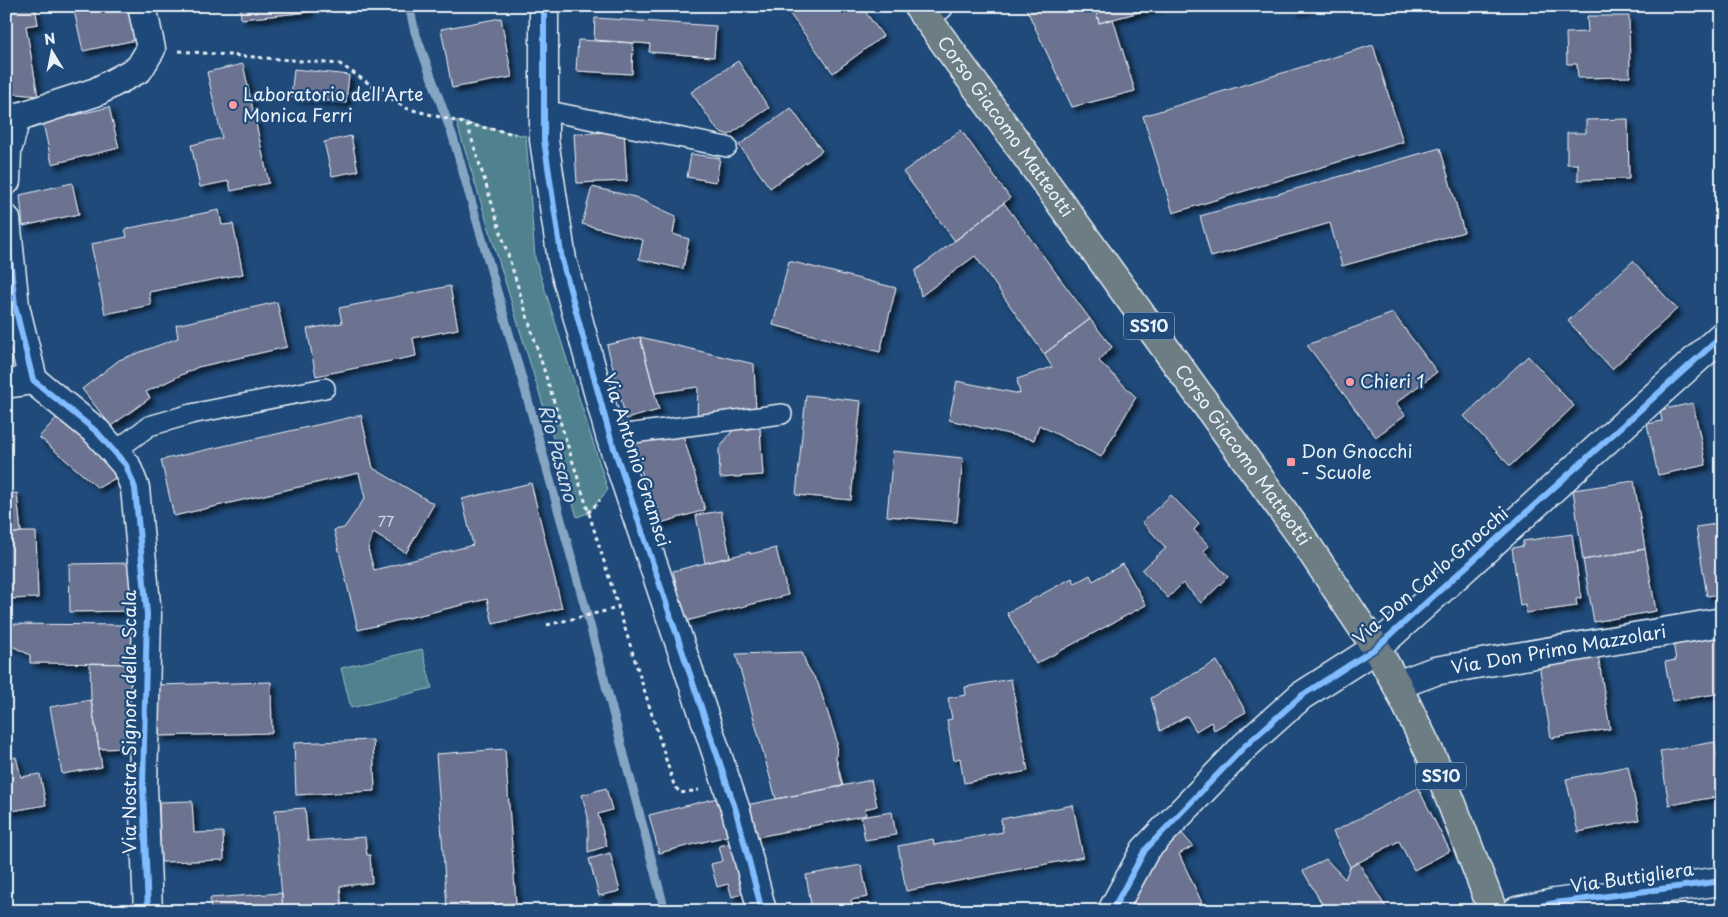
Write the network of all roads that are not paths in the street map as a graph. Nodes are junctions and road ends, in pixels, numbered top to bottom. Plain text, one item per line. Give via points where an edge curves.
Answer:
1 (142, 6) edge
2 (544, 6) edge
3 (927, 9) edge
4 (544, 110) junction
5 (11, 115) edge
6 (727, 147) dead end
7 (6, 181) edge
8 (6, 219) edge
9 (1722, 336) edge
10 (33, 380) junction
11 (6, 384) edge
12 (324, 388) dead end
13 (782, 414) dead end
14 (610, 436) junction
15 (114, 452) junction
16 (1722, 622) edge
17 (1376, 648) junction
18 (1397, 685) junction
19 (1722, 881) edge
20 (148, 911) edge
21 (762, 911) edge
22 (1112, 911) edge
23 (1493, 911) edge
24 (1517, 911) edge

1 - 5 street via 150,49 139,69 96,92
2 - 4 street, Via Antonio Gramsci
3 - 17 main road, Corso Giacomo Matteotti / SS10
4 - 6 lane
4 - 14 street, Via Antonio Gramsci via 544,140 562,260
5 - 7 street
8 - 10 street via 15,306
9 - 17 street, Via Don Carlo Gnocchi
10 - 11 street
10 - 15 street, Via Nostra Signora della Scala via 97,432
12 - 15 lane via 191,414 149,426
13 - 14 lane
14 - 21 street, Via Antonio Gramsci via 727,784
15 - 20 street, Via Nostra Signora della Scala via 126,465 135,488 146,597 143,786
16 - 18 street, Via Don Primo Mazzolari via 1435,671
17 - 18 main road, Corso Giacomo Matteotti / SS10
17 - 22 street, Via Don Carlo Gnocchi via 1301,696 1245,746 1145,850
18 - 23 main road, Corso Giacomo Matteotti / SS10 via 1442,778
19 - 24 street, Via Buttigliera

